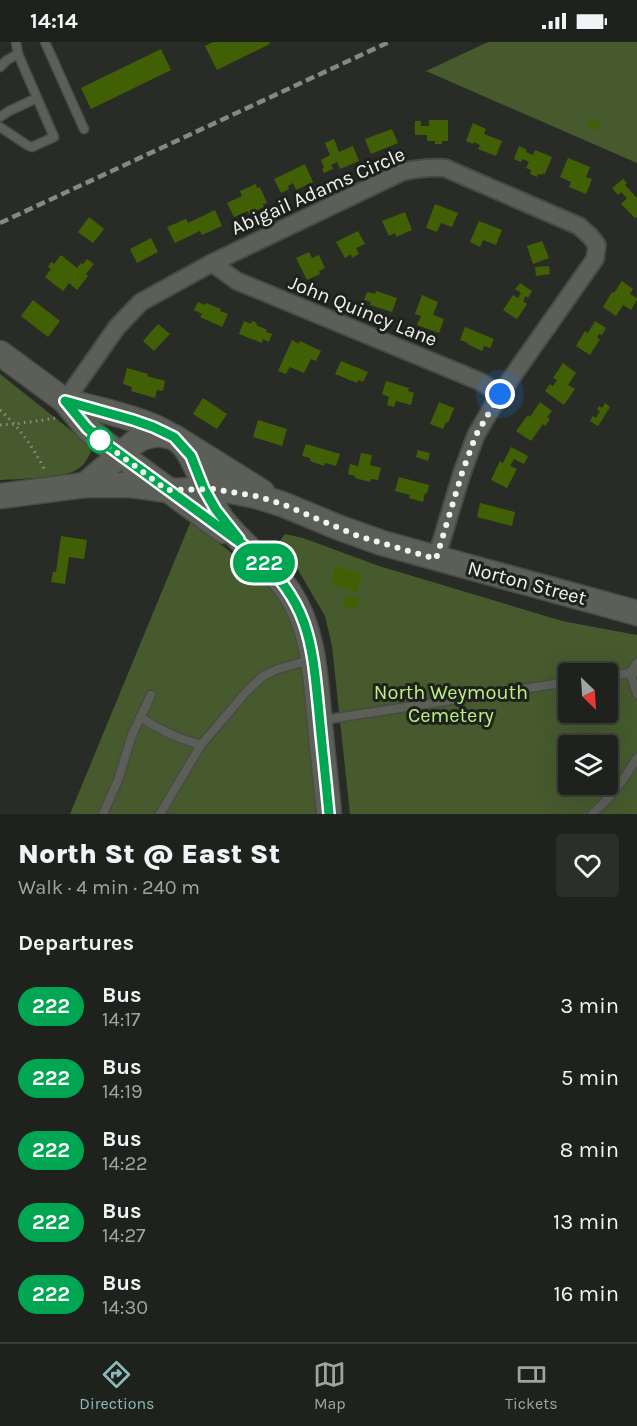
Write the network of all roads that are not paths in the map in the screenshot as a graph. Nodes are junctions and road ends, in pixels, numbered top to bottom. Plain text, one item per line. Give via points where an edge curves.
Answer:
1 (16, 42) edge
2 (45, 42) edge
3 (18, 54) junction
4 (0, 67) edge
5 (37, 98) junction
6 (0, 117) edge
7 (0, 127) edge
8 (84, 129) dead end
9 (212, 263) junction
10 (0, 352) edge
11 (500, 394) junction
12 (62, 409) junction
13 (174, 437) junction
14 (120, 455) junction
15 (85, 485) junction
16 (204, 489) junction
17 (167, 490) junction
18 (0, 496) edge
19 (282, 504) junction
20 (253, 552) junction
21 (436, 559) junction
22 (637, 613) edge
23 (313, 660) junction
24 (637, 663) edge
25 (633, 673) edge
26 (618, 675) edge
27 (558, 684) edge
28 (637, 694) edge
29 (151, 695) dead end
30 (140, 717) junction
31 (320, 721) junction
32 (201, 745) junction
33 (637, 758) edge
34 (103, 814) edge
35 (160, 814) edge
36 (329, 814) edge
37 (592, 814) edge

1 - 3 lane
2 - 8 lane
3 - 4 lane
3 - 5 lane
5 - 6 lane
5 - 7 lane via 54,137 32,147
9 - 11 street, John Quincy Lane via 237,281 479,381
9 - 11 street, Abigail Adams Circle via 417,168 445,168 579,226 597,245 595,259
9 - 12 street, Abigail Adams Circle via 141,302 117,327
10 - 12 street
11 - 21 street, Abigail Adams Circle via 476,435
12 - 13 street, Norton Street via 133,420
12 - 14 street
13 - 14 street via 149,435
13 - 16 street via 191,456
13 - 19 street, Norton Street
14 - 15 street
14 - 17 street
15 - 17 street via 143,485
15 - 18 street
16 - 17 street, Norton Street
16 - 19 street, Norton Street via 245,493
16 - 20 street via 223,520
17 - 20 street
19 - 21 street, Norton Street via 358,536
20 - 23 street via 294,601
21 - 22 street, Norton Street
23 - 31 street
23 - 32 lane via 263,676
24 - 25 lane
25 - 26 lane
25 - 28 lane
27 - 31 lane
29 - 30 lane
30 - 32 lane
30 - 34 lane
31 - 36 street
32 - 35 lane
33 - 37 lane via 628,774

